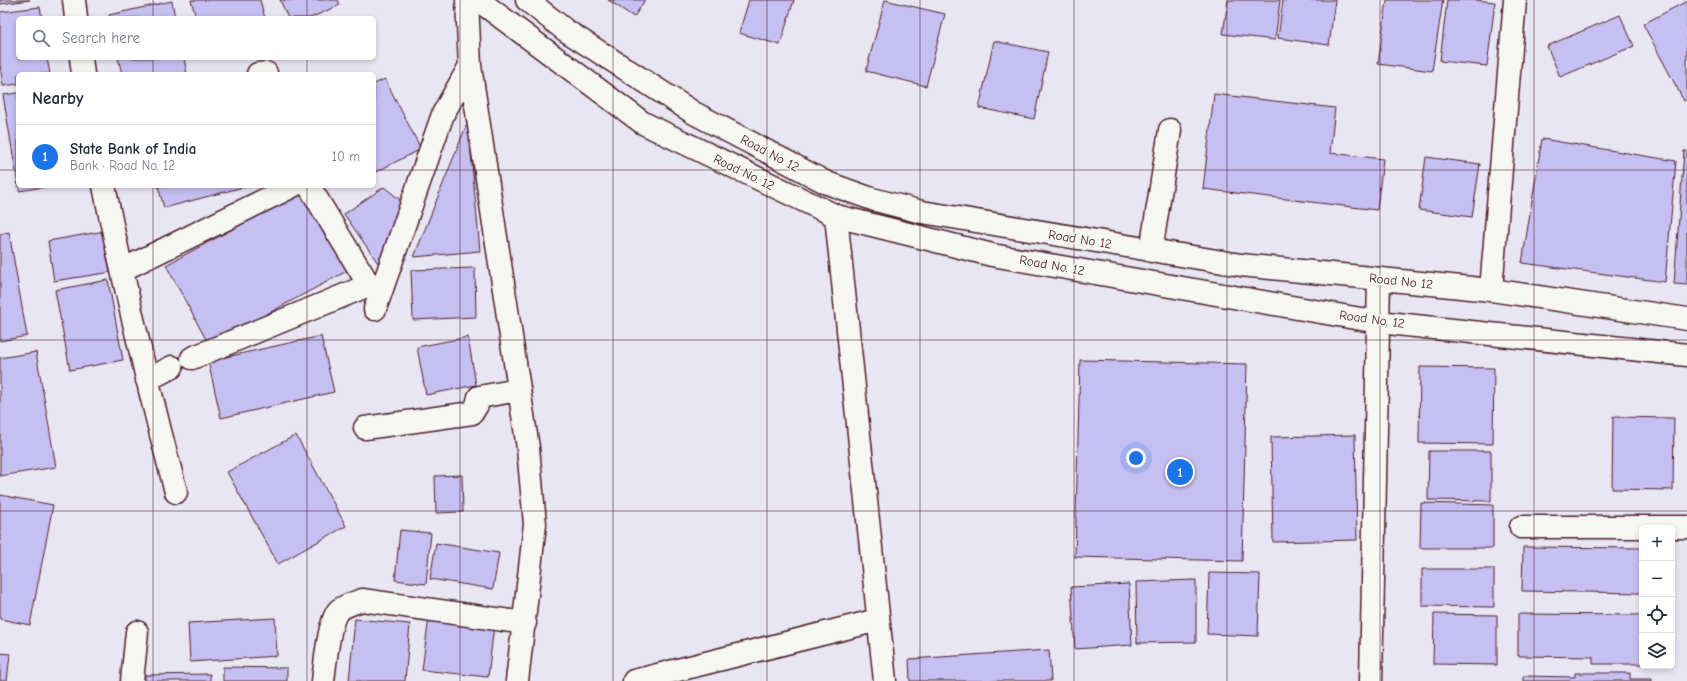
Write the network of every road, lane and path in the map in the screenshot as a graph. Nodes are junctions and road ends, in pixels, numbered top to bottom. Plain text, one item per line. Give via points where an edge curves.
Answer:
1 (74, 0) edge
2 (467, 0) edge
3 (478, 0) edge
4 (527, 0) edge
5 (1515, 0) edge
6 (76, 16) edge
7 (81, 60) edge
8 (470, 66) junction
9 (83, 72) edge
10 (1170, 130) dead end
11 (104, 188) edge
12 (289, 188) edge
13 (310, 188) edge
14 (836, 216) junction
15 (1151, 251) junction
16 (122, 270) junction
17 (1379, 279) junction
18 (1491, 290) junction
19 (375, 310) dead end
20 (1687, 319) edge
21 (1378, 322) junction
22 (1687, 355) edge
23 (192, 358) dead end
24 (172, 367) dead end
25 (148, 380) junction
26 (519, 390) junction
27 (365, 428) dead end
28 (176, 492) dead end
29 (1521, 527) dead end
30 (1687, 527) edge
31 (878, 620) junction
32 (525, 622) junction
33 (136, 632) dead end
34 (132, 681) edge
35 (323, 681) edge
36 (517, 681) edge
37 (634, 681) edge
38 (885, 681) edge
39 (1371, 681) edge

1 - 6 street
2 - 8 street
3 - 14 street, Road No. 12 via 643,123
4 - 15 street, Road No 12 via 565,30 694,113 827,183 872,199 922,212
5 - 18 street
7 - 9 street
8 - 19 street via 443,114
8 - 26 street
10 - 15 street
11 - 16 street
12 - 16 street
13 - 23 street via 369,286
14 - 21 street, Road No. 12 via 992,255
14 - 31 street
15 - 17 street, Road No 12 via 1241,265
16 - 25 street
17 - 18 street, Road No 12
17 - 21 street
18 - 20 street, Road No 12
21 - 22 street, Road No. 12
21 - 39 street
24 - 25 street
25 - 28 street
26 - 27 street via 479,397 472,413
26 - 32 street via 528,448 535,524
29 - 30 street
31 - 37 street
31 - 38 street
32 - 35 street via 362,600 348,604 338,611 333,621
32 - 36 street
33 - 34 street

